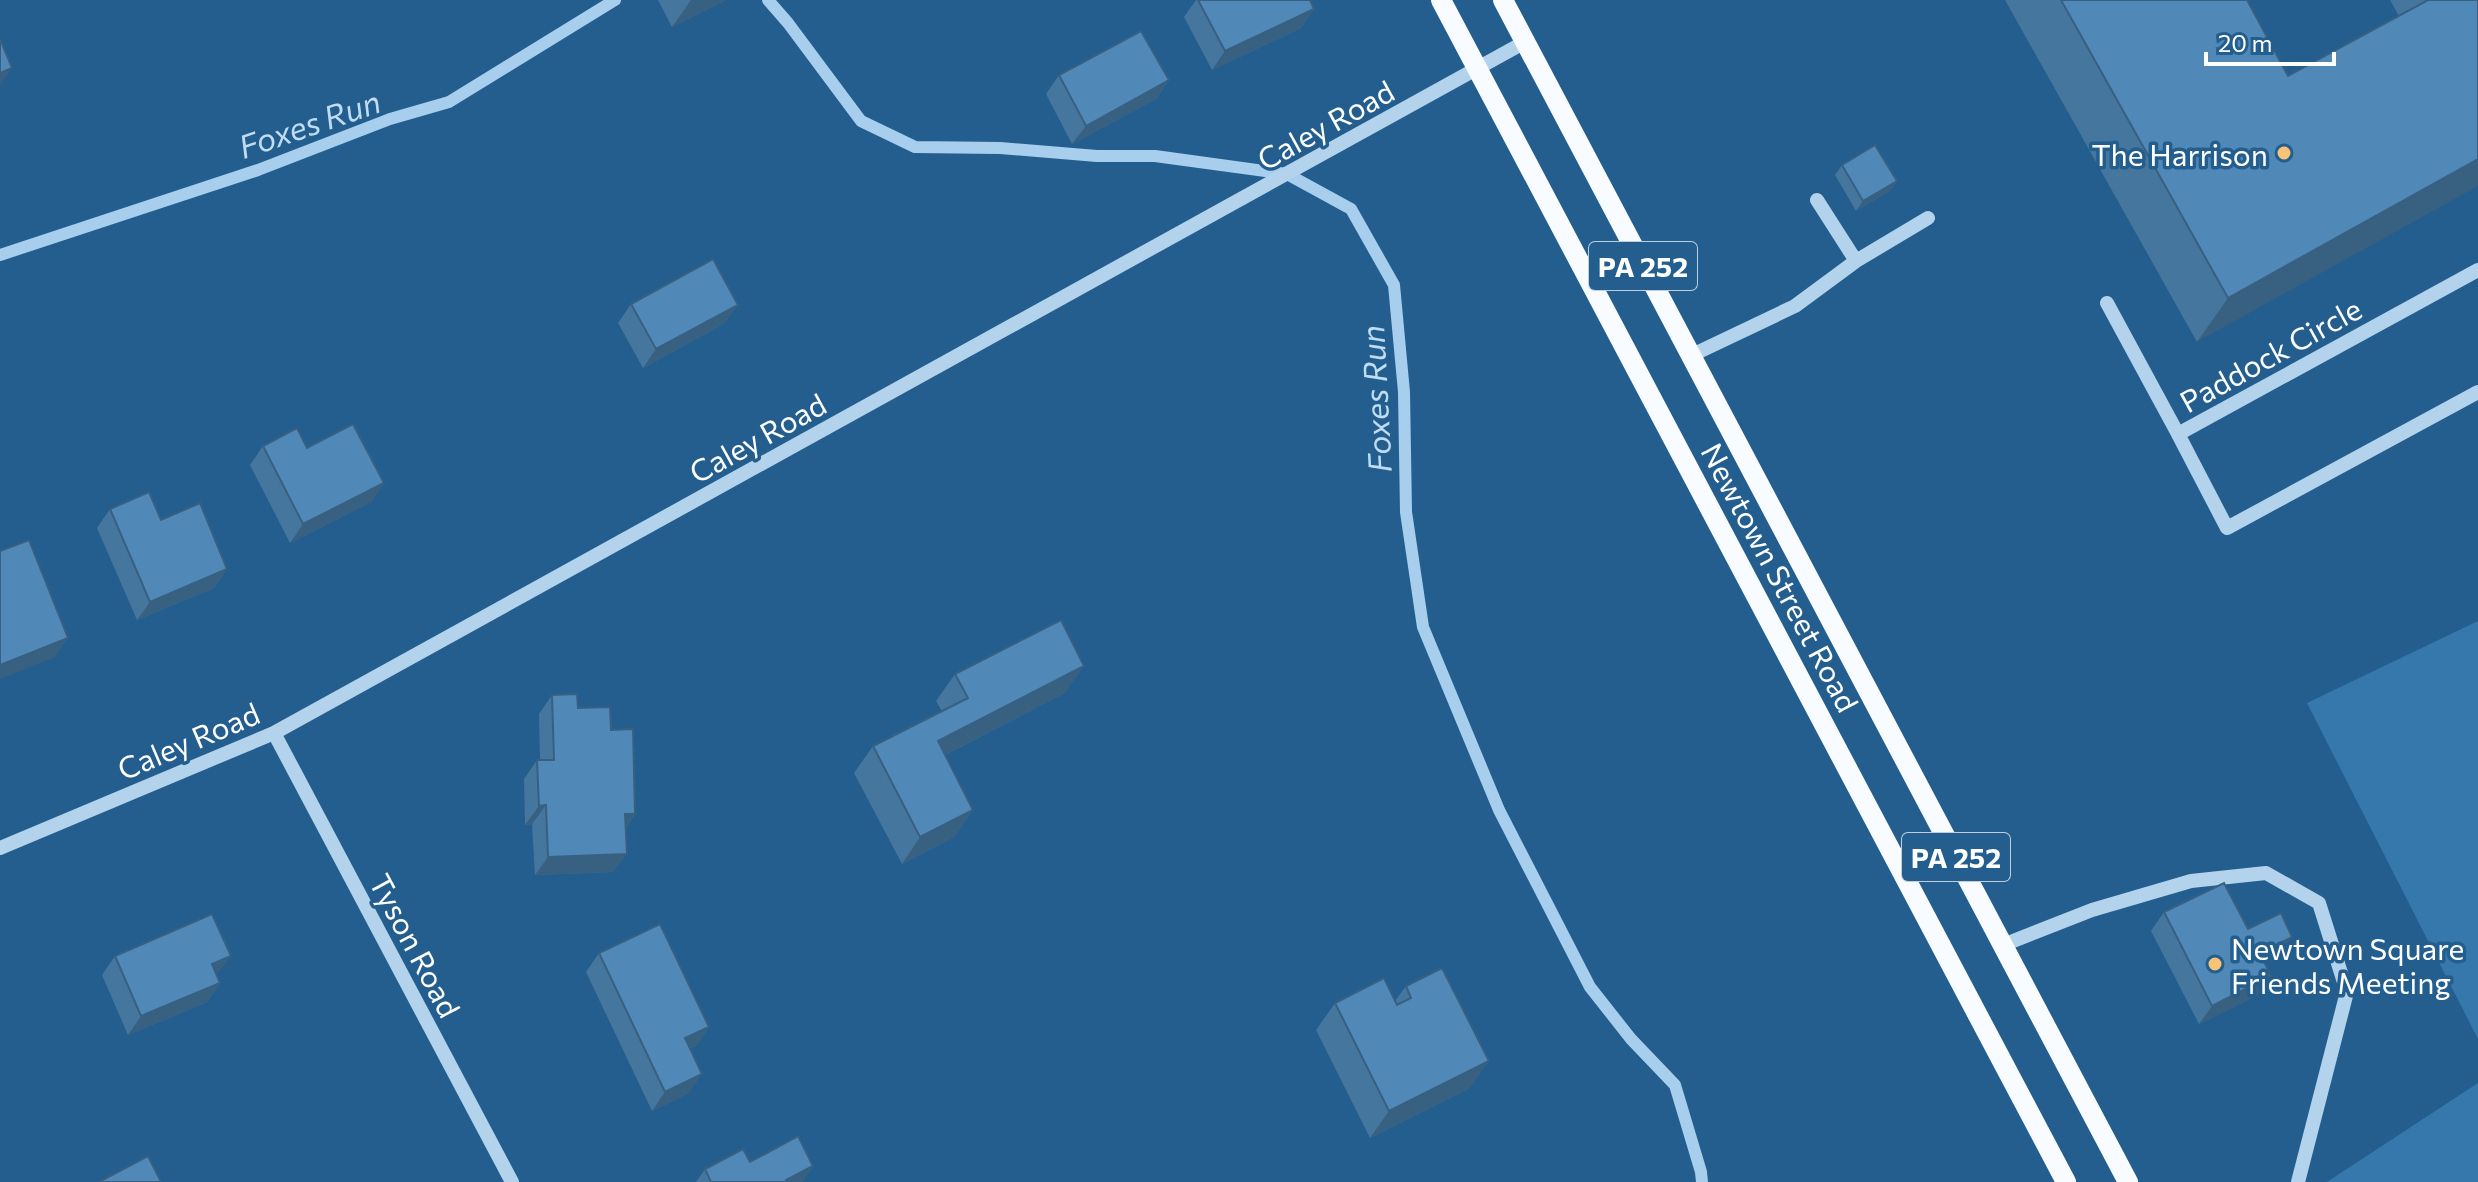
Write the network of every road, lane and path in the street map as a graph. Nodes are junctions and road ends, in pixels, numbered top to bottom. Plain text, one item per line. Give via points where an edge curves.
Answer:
1 (1441, 0) edge
2 (1503, 0) edge
3 (1525, 42) junction
4 (1479, 69) junction
5 (1817, 200) dead end
6 (1928, 218) dead end
7 (1856, 261) junction
8 (2478, 270) edge
9 (2107, 303) dead end
10 (1690, 356) junction
11 (2478, 392) edge
12 (2178, 434) junction
13 (274, 733) junction
14 (0, 848) edge
15 (2003, 945) junction
16 (512, 1182) edge
17 (2066, 1182) edge
18 (2128, 1182) edge
19 (2298, 1182) edge

1 - 4 main road, Newtown Street Road / PA 252
2 - 3 main road, Newtown Street Road / PA 252
3 - 4 street, Caley Road
3 - 10 main road, Newtown Street Road / PA 252
4 - 13 street, Caley Road
4 - 17 main road, Newtown Street Road / PA 252
5 - 7 street
6 - 7 street
7 - 10 street via 1795,306
8 - 12 street, Paddock Circle
9 - 12 street
10 - 15 main road, Newtown Street Road / PA 252
11 - 12 street, Paddock Circle via 2227,528
13 - 14 street, Caley Road
13 - 16 street, Tyson Road
15 - 18 main road, Newtown Street Road / PA 252
15 - 19 street via 2092,910 2191,881 2266,873 2319,903 2347,992

